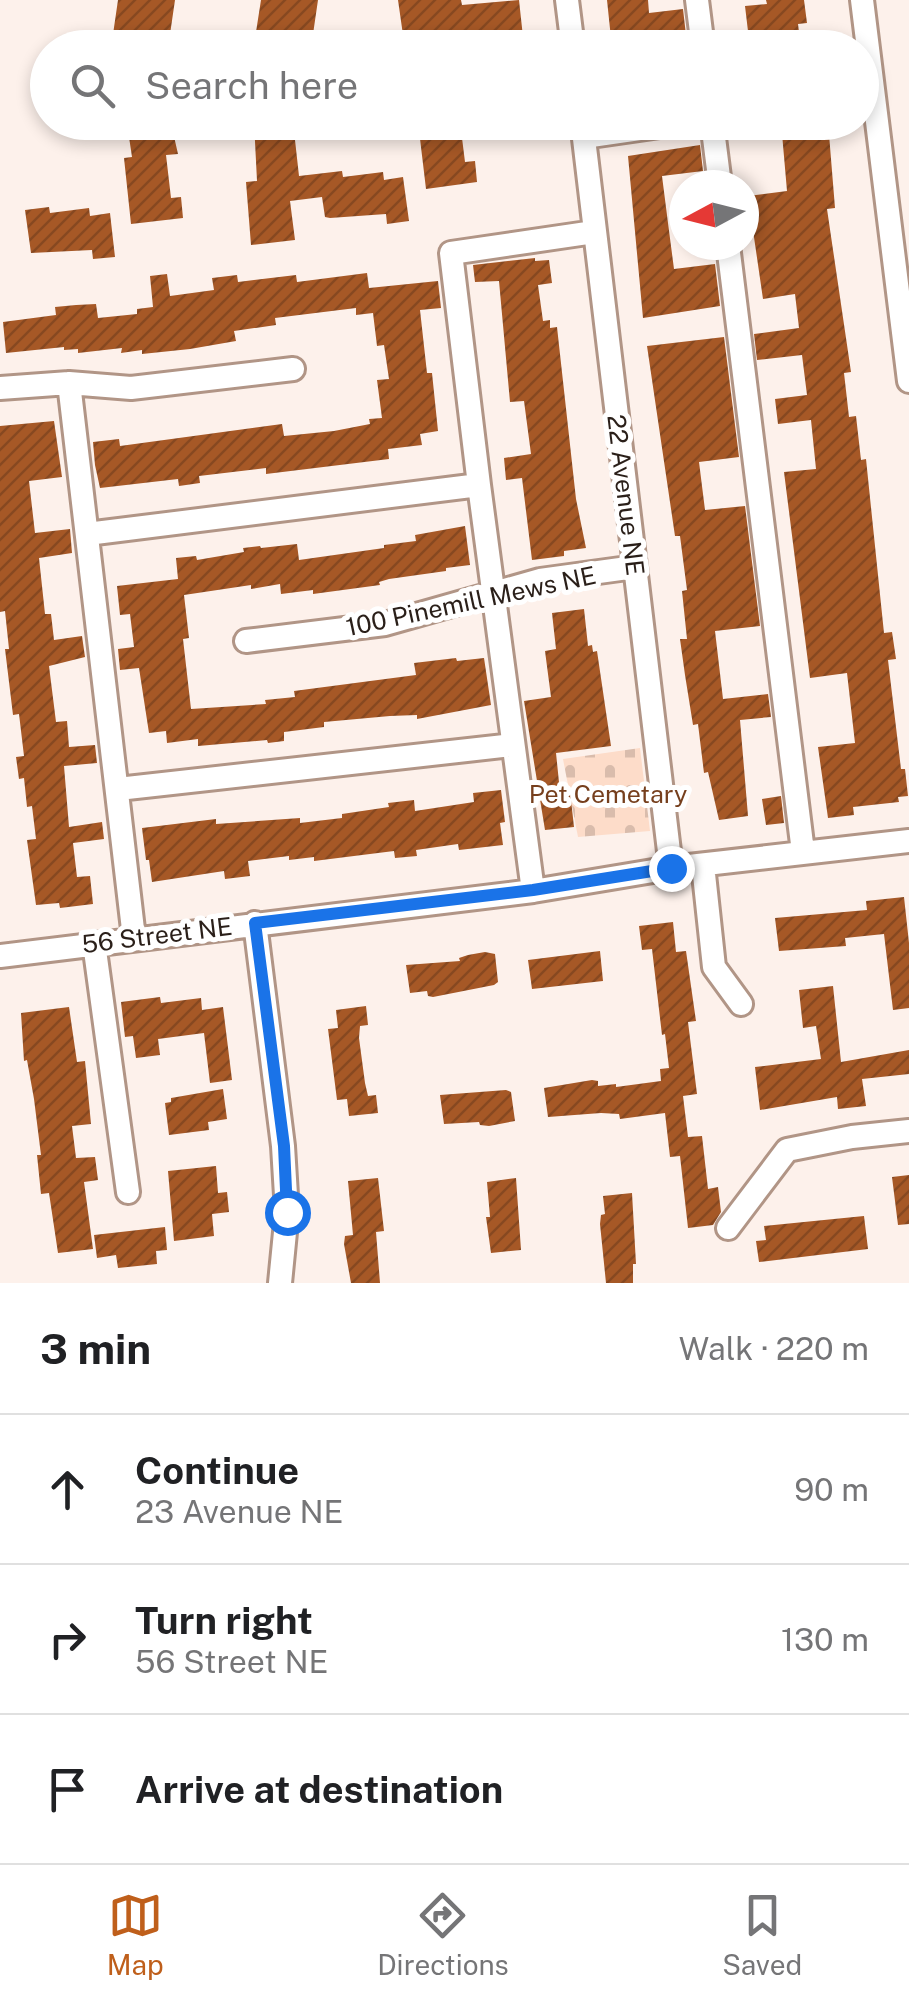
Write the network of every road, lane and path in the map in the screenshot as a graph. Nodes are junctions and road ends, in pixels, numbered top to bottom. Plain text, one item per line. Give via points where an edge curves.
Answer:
1 (567, 0) edge
2 (697, 0) edge
3 (862, 0) edge
4 (571, 30) edge
5 (701, 30) edge
6 (867, 30) edge
7 (879, 109) edge
8 (584, 140) edge
9 (714, 140) edge
10 (718, 170) edge
11 (594, 232) junction
12 (901, 250) edge
13 (730, 260) edge
14 (293, 369) dead end
15 (909, 381) edge
16 (69, 383) junction
17 (0, 388) edge
18 (479, 484) junction
19 (87, 534) junction
20 (636, 568) junction
21 (493, 596) junction
22 (246, 641) dead end
23 (512, 745) junction
24 (118, 789) junction
25 (909, 841) edge
26 (803, 852) junction
27 (703, 865) junction
28 (671, 868) junction
29 (533, 890) junction
30 (255, 923) junction
31 (134, 938) junction
32 (94, 943) junction
33 (0, 956) edge
34 (741, 1004) dead end
35 (909, 1131) edge
36 (128, 1192) dead end
37 (728, 1228) dead end
38 (280, 1283) edge

1 - 4 street
2 - 5 street
3 - 6 street
7 - 12 street
8 - 11 street, 22 Avenue NE
9 - 10 street
11 - 18 street via 452,253
11 - 20 street, 22 Avenue NE
12 - 15 street
13 - 26 street
14 - 16 street via 131,388
16 - 17 street
16 - 19 street
18 - 19 street
18 - 21 street
19 - 24 street
20 - 21 street, 100 Pinemill Mews NE via 540,580
20 - 28 street, 22 Avenue NE
21 - 22 street, 100 Pinemill Mews NE via 385,624
21 - 23 street
23 - 24 street
23 - 29 street
24 - 31 street
25 - 26 street, 56 Street NE
26 - 27 street, 56 Street NE
27 - 28 street, 56 Street NE
27 - 34 street via 714,966
28 - 29 street, 56 Street NE
29 - 30 street, 56 Street NE
30 - 31 street, 56 Street NE
30 - 38 street via 284,1146
31 - 32 street, 56 Street NE
32 - 33 street, 56 Street NE
32 - 36 street
35 - 37 street via 787,1150

